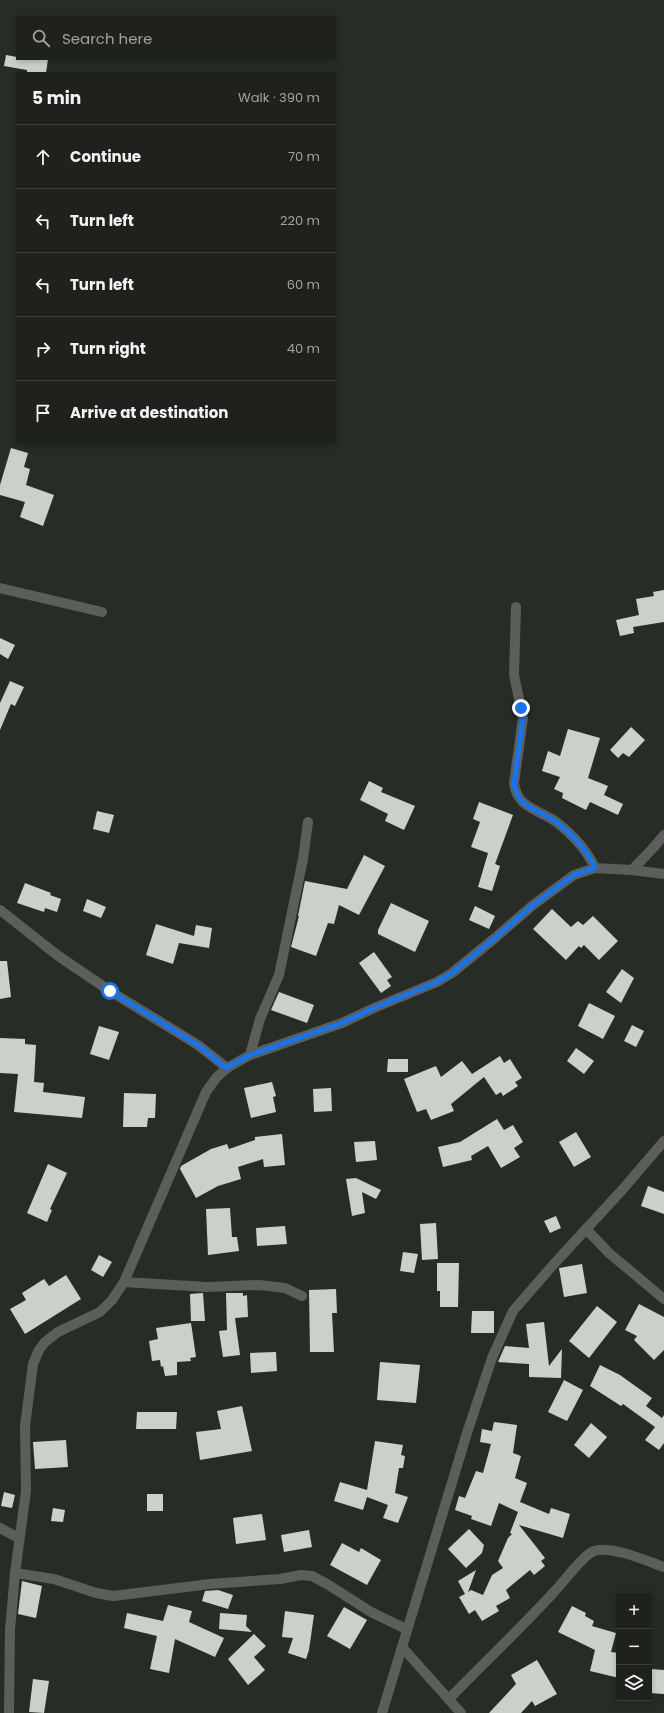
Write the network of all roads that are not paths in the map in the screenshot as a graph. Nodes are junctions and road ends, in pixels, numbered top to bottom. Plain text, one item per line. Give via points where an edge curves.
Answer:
1 (0, 588) edge
2 (516, 608) dead end
3 (102, 612) dead end
4 (308, 822) dead end
5 (664, 835) edge
6 (595, 868) junction
7 (632, 870) junction
8 (664, 874) edge
9 (0, 910) edge
10 (250, 1055) junction
11 (226, 1068) junction
12 (664, 1141) edge
13 (586, 1228) junction
14 (124, 1282) junction
15 (302, 1296) dead end
16 (664, 1299) edge
17 (0, 1528) edge
18 (19, 1538) junction
19 (664, 1567) edge
20 (15, 1573) junction
21 (406, 1629) junction
22 (402, 1647) junction
23 (449, 1699) junction
24 (9, 1713) edge
25 (382, 1713) edge
26 (461, 1713) edge

1 - 3 street
2 - 6 street via 514,675 523,718 515,792 525,805 555,822 577,841 588,853
4 - 10 street via 300,875 279,975 260,1019
5 - 7 street
6 - 7 street
6 - 10 street via 574,875 538,901 452,973 437,982 342,1023
7 - 8 street
9 - 11 street via 57,955 198,1045
10 - 11 street
11 - 14 street via 206,1092
12 - 13 street
13 - 16 street via 608,1253
13 - 21 street via 513,1311 492,1358
14 - 15 street via 207,1287 259,1285 285,1288
14 - 18 street via 100,1312 58,1332 45,1342 33,1364 25,1426 26,1491
17 - 18 street
18 - 20 street
19 - 23 street via 609,1550 594,1551
20 - 21 street via 54,1579 112,1596 210,1584 312,1576 371,1612
20 - 24 street via 10,1630
21 - 22 street
22 - 23 street
22 - 25 street
23 - 26 street

